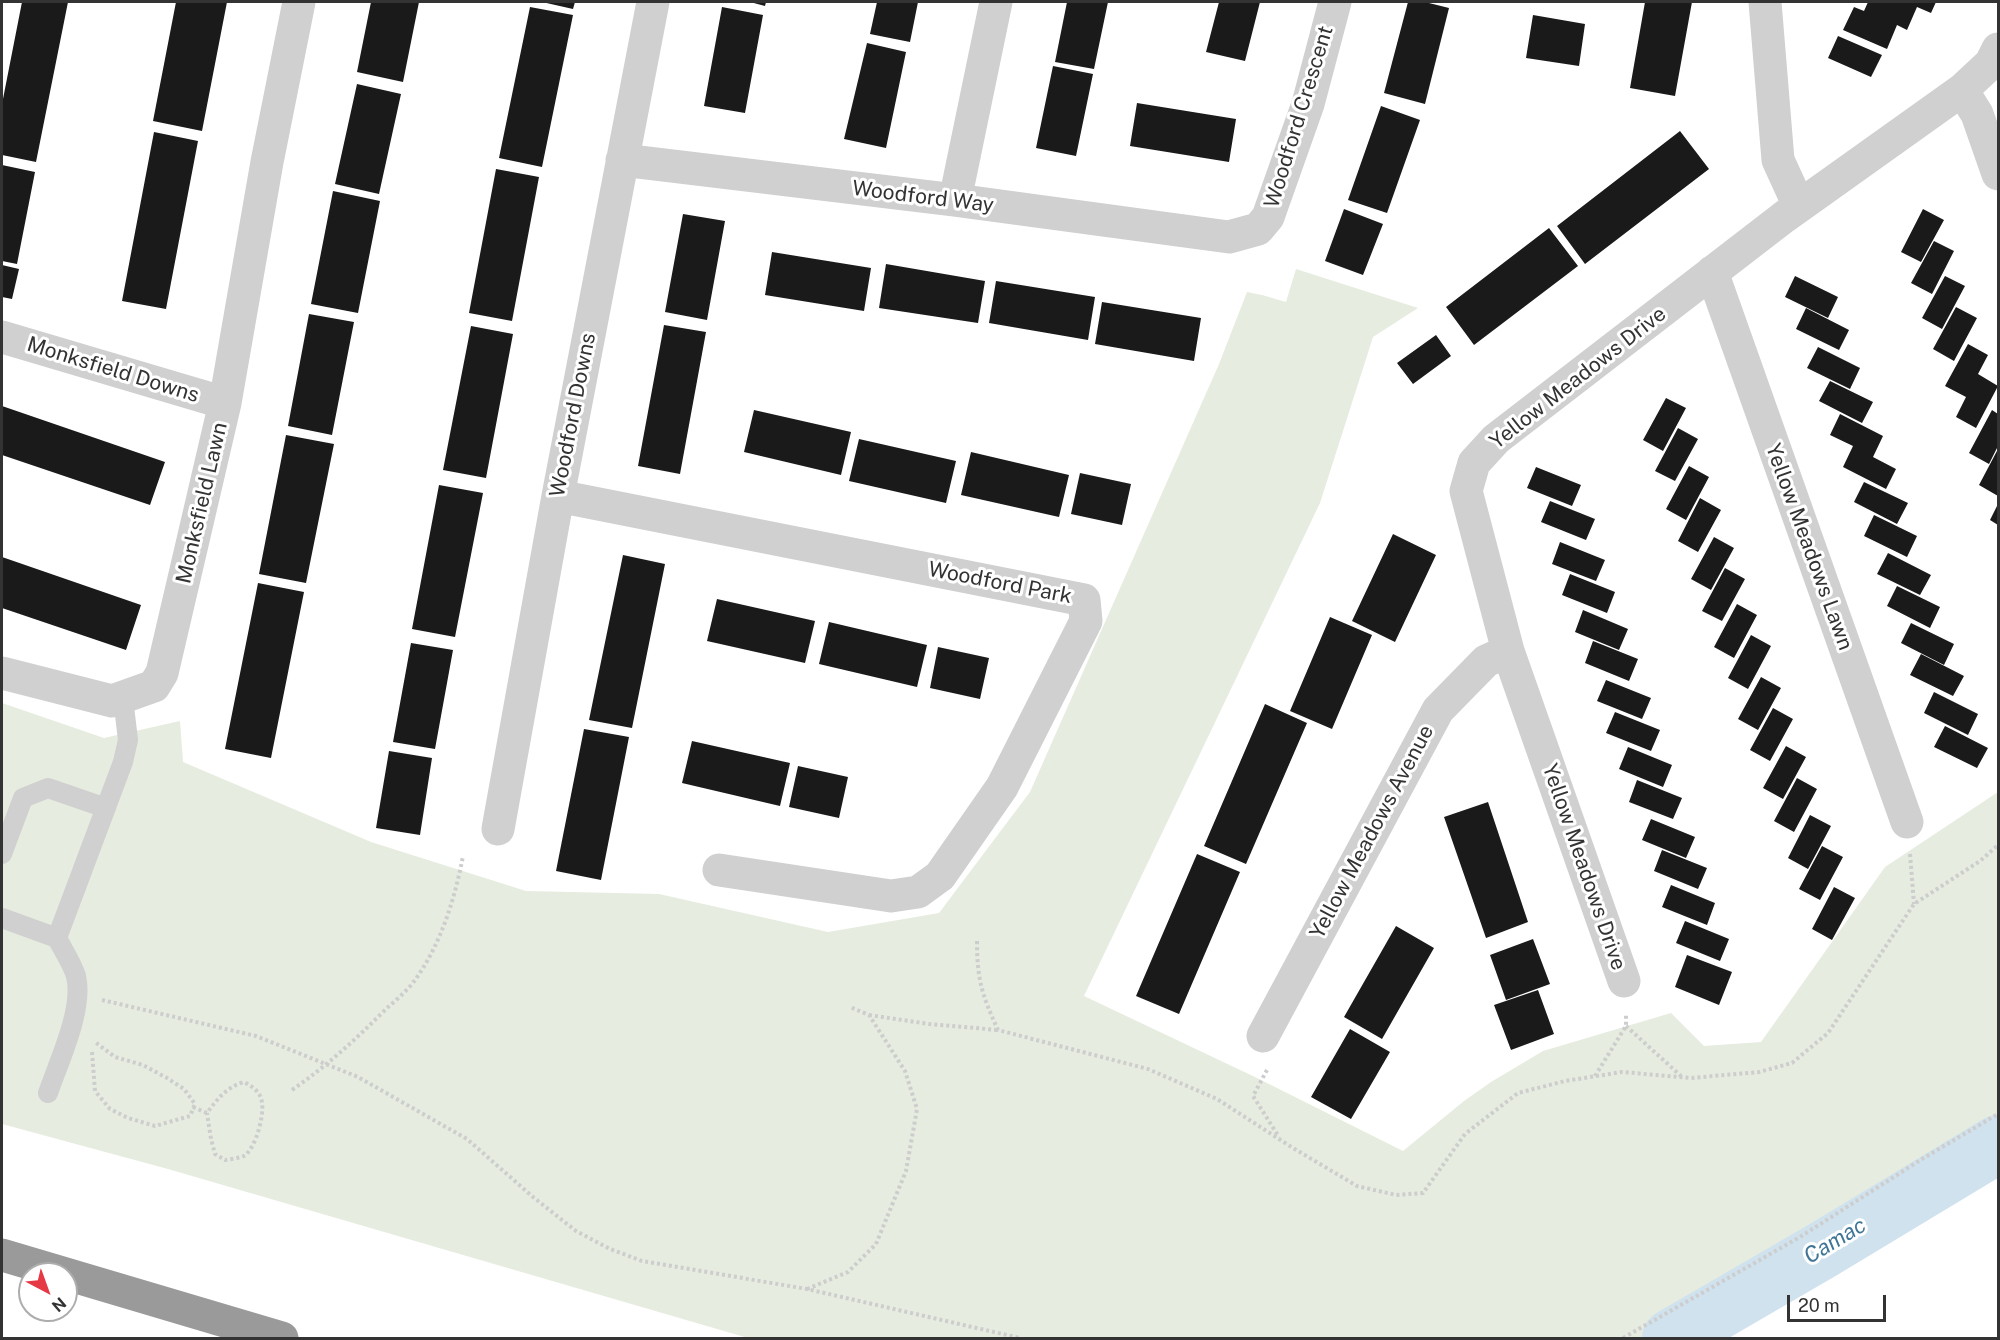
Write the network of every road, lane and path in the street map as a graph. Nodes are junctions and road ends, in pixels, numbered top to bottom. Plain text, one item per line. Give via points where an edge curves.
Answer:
1 (299, 2) edge
2 (653, 2) edge
3 (996, 2) edge
4 (1335, 2) edge
5 (1765, 2) edge
6 (1998, 49) edge
7 (1962, 90) junction
8 (622, 160) junction
9 (1998, 174) edge
10 (955, 200) junction
11 (1799, 207) junction
12 (1223, 237) joint
13 (1712, 272) junction
14 (2, 337) edge
15 (225, 403) junction
16 (558, 496) junction
17 (1508, 651) junction
18 (2, 673) edge
19 (123, 698) junction
20 (106, 808) junction
21 (498, 829) dead end
22 (1908, 836) joint
23 (1998, 845) edge
24 (2, 854) edge
25 (462, 856) dead end
26 (719, 870) dead end
27 (1914, 904) junction
28 (2, 918) edge
29 (57, 938) junction
30 (977, 941) dead end
31 (1625, 994) joint
32 (850, 1007) dead end
33 (96, 1008) dead end
34 (869, 1015) junction
35 (1626, 1026) junction
36 (998, 1030) junction
37 (1262, 1051) joint
38 (327, 1065) junction
39 (1595, 1076) junction
40 (1682, 1077) junction
41 (292, 1090) dead end
42 (48, 1093) dead end
43 (193, 1107) junction
44 (207, 1113) junction
45 (1998, 1114) edge
46 (1281, 1140) junction
47 (2, 1255) edge
48 (807, 1289) junction
49 (282, 1338) edge
50 (1020, 1338) edge
51 (1623, 1338) edge

1 - 15 street, Monksfield Lawn
2 - 8 street, Woodford Downs
3 - 10 street
4 - 12 street, Woodford Crescent via 1308,104 1268,217 1258,229
5 - 11 street via 1779,160
6 - 7 street, Yellow Meadows Drive via 1990,63
7 - 9 street via 1977,114
7 - 11 street, Yellow Meadows Drive
8 - 10 street, Woodford Way
8 - 16 street, Woodford Downs
10 - 12 street, Woodford Way
11 - 13 street, Yellow Meadows Drive
13 - 17 street, Yellow Meadows Drive via 1496,439 1474,463 1466,491
13 - 22 street, Yellow Meadows Lawn
14 - 15 street, Monksfield Downs
15 - 19 street, Monksfield Lawn via 162,673 154,686
16 - 21 street, Woodford Downs
16 - 26 street, Woodford Park via 1084,600 1086,621 1002,787 940,876 918,891 891,896
17 - 31 street, Yellow Meadows Drive
17 - 37 street, Yellow Meadows Avenue via 1486,661 1438,710
18 - 19 street, Monksfield Lawn via 112,701
19 - 20 lane via 128,740
20 - 24 lane via 48,788 23,798
20 - 29 lane
22 - 27 path
23 - 27 path
25 - 38 path via 456,891 433,949 415,981
27 - 40 path via 1828,1033 1792,1063 1759,1072
28 - 29 lane
29 - 42 lane via 76,975 78,994
30 - 36 path via 977,972
31 - 35 path
32 - 34 path
33 - 38 path via 99,999 256,1036
34 - 36 path
34 - 48 path via 905,1071 917,1109 906,1171 876,1244 848,1272
35 - 39 path
35 - 40 path
36 - 46 path via 1148,1070 1217,1099
37 - 46 path via 1269,1070 1253,1096
38 - 41 path
38 - 48 path via 358,1077 467,1139 576,1231 610,1249 642,1261
39 - 40 path via 1622,1072
39 - 46 path via 1518,1093 1465,1134 1424,1193 1396,1195 1357,1186
43 - 43 path via 195,1104 184,1089 167,1077 115,1057 92,1040 95,1091 110,1109 155,1126 190,1116
43 - 44 path
44 - 44 path via 233,1085 244,1082 256,1089 262,1101 262,1120 245,1155 225,1160 215,1154
45 - 51 path via 1800,1237
47 - 49 highway
48 - 50 path

